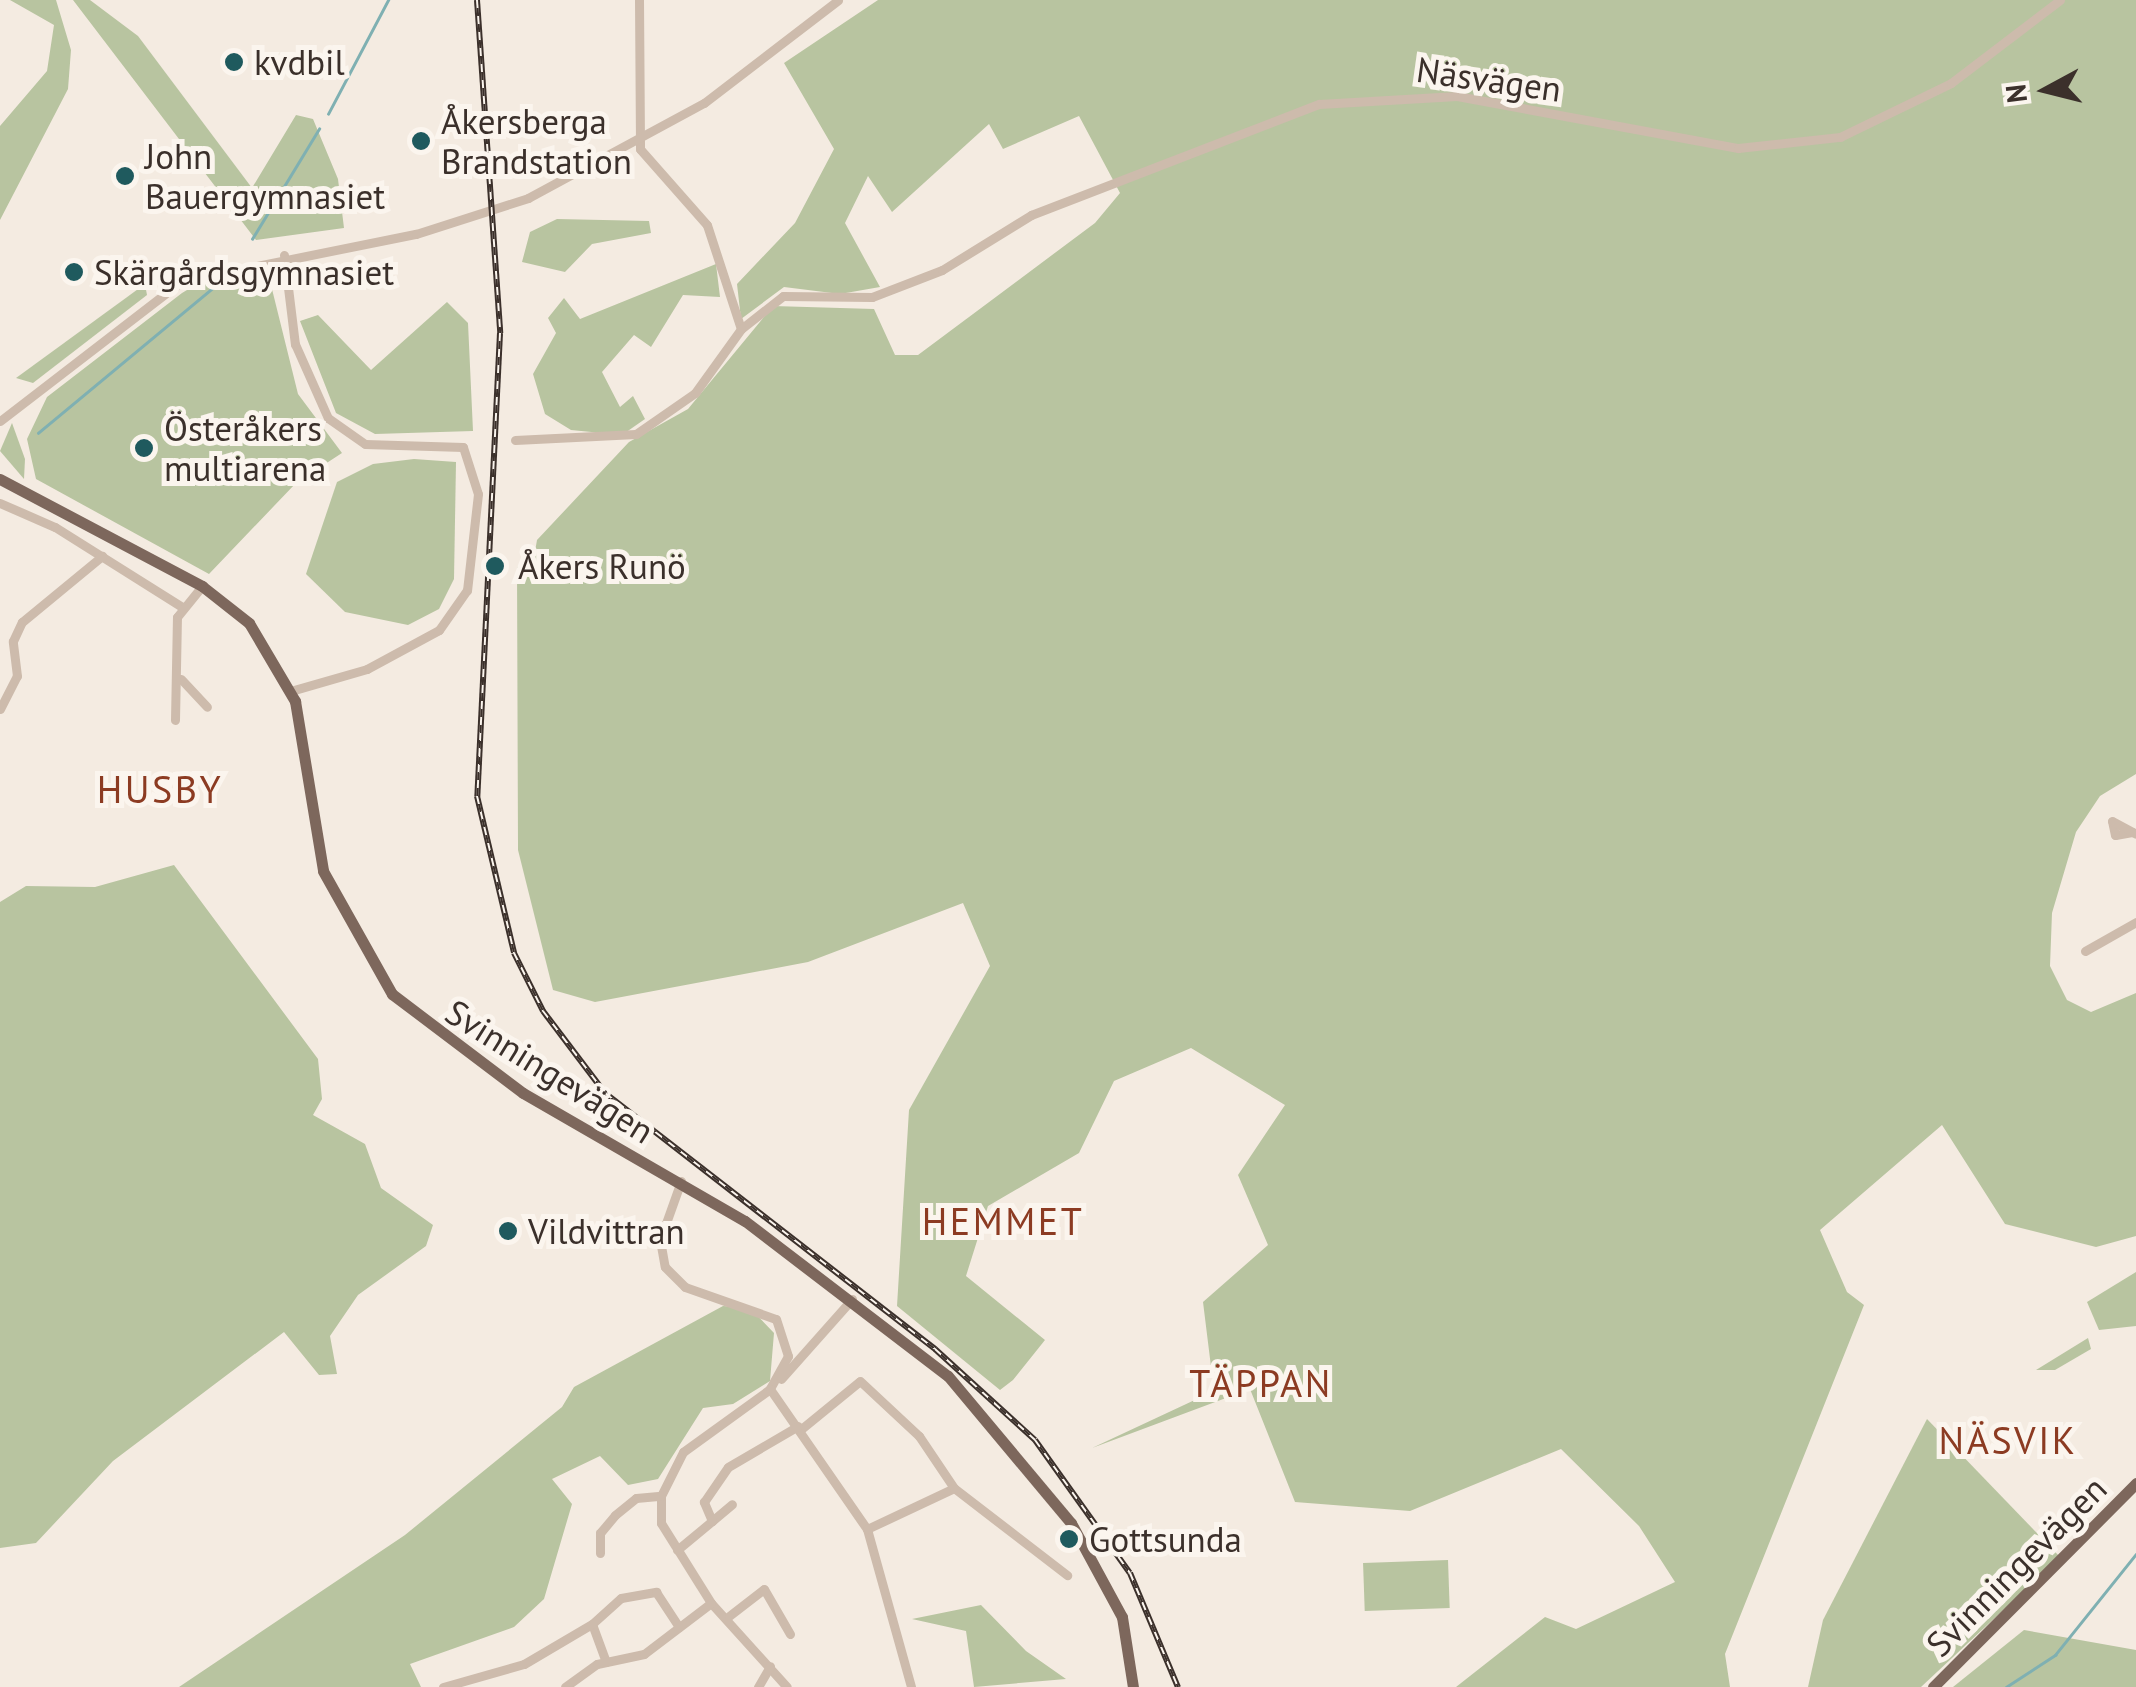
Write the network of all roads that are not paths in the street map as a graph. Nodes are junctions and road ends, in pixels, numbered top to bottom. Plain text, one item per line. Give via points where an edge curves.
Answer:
1 (638, 0) edge
2 (838, 0) edge
3 (2060, 0) edge
4 (638, 140) junction
5 (284, 255) junction
6 (741, 329) junction
7 (0, 421) edge
8 (515, 440) dead end
9 (0, 479) edge
10 (0, 504) edge
11 (102, 556) junction
12 (202, 586) junction
13 (182, 607) junction
14 (180, 672) junction
15 (291, 691) junction
16 (206, 707) dead end
17 (0, 709) edge
18 (175, 720) dead end
19 (2136, 922) edge
20 (2085, 952) dead end
21 (681, 1181) junction
22 (852, 1300) junction
23 (779, 1380) junction
24 (770, 1389) junction
25 (799, 1428) junction
26 (2136, 1483) edge
27 (954, 1488) junction
28 (661, 1496) junction
29 (732, 1504) dead end
30 (712, 1521) junction
31 (867, 1529) junction
32 (676, 1550) junction
33 (600, 1553) dead end
34 (1067, 1576) dead end
35 (711, 1603) junction
36 (729, 1616) junction
37 (592, 1624) junction
38 (680, 1626) junction
39 (790, 1634) dead end
40 (606, 1662) junction
41 (770, 1666) junction
42 (443, 1687) edge
43 (565, 1687) edge
44 (758, 1687) edge
45 (787, 1687) edge
46 (911, 1687) edge
47 (1133, 1687) edge
48 (1934, 1687) edge

1 - 4 street
2 - 4 street via 704,104
3 - 6 street, Näsvägen via 1951,83 1840,137 1738,148 1457,96 1319,104 1031,215 907,284 872,297 783,296
4 - 5 street via 468,220
4 - 6 street via 708,226
5 - 7 street via 182,281
5 - 15 street via 295,344 328,418 365,444 463,447 478,494 467,590 439,630 367,669
6 - 8 street, Näsvägen via 695,394 636,434
9 - 12 main road, Svinningevägen
10 - 11 street
11 - 13 street
11 - 17 street via 22,622 13,642 17,676
12 - 13 street
12 - 15 main road, Svinningevägen via 249,623
13 - 14 street
14 - 16 street
14 - 18 street
15 - 21 main road, Svinningevägen via 323,871 392,994 478,1064
19 - 20 street
21 - 22 main road, Svinningevägen
21 - 23 street via 660,1260 685,1287 776,1319 787,1342
22 - 23 street
22 - 47 main road, Svinningevägen via 948,1376 1071,1523 1122,1617
23 - 24 street
24 - 25 street
24 - 28 street via 696,1438
25 - 27 street via 860,1380 919,1436
25 - 30 street via 728,1467 704,1502
25 - 31 street
26 - 48 main road, Svinningevägen
27 - 31 street
27 - 34 street
28 - 32 street via 661,1523
28 - 33 street via 636,1498 614,1514 600,1533
29 - 30 street
30 - 32 street
31 - 46 street
32 - 35 street
35 - 36 street
35 - 38 street
36 - 39 street via 764,1589
36 - 41 street
37 - 38 street via 646,1588
37 - 40 street
37 - 42 street via 524,1664
38 - 40 street via 644,1654
40 - 43 street
41 - 44 street
41 - 45 street

